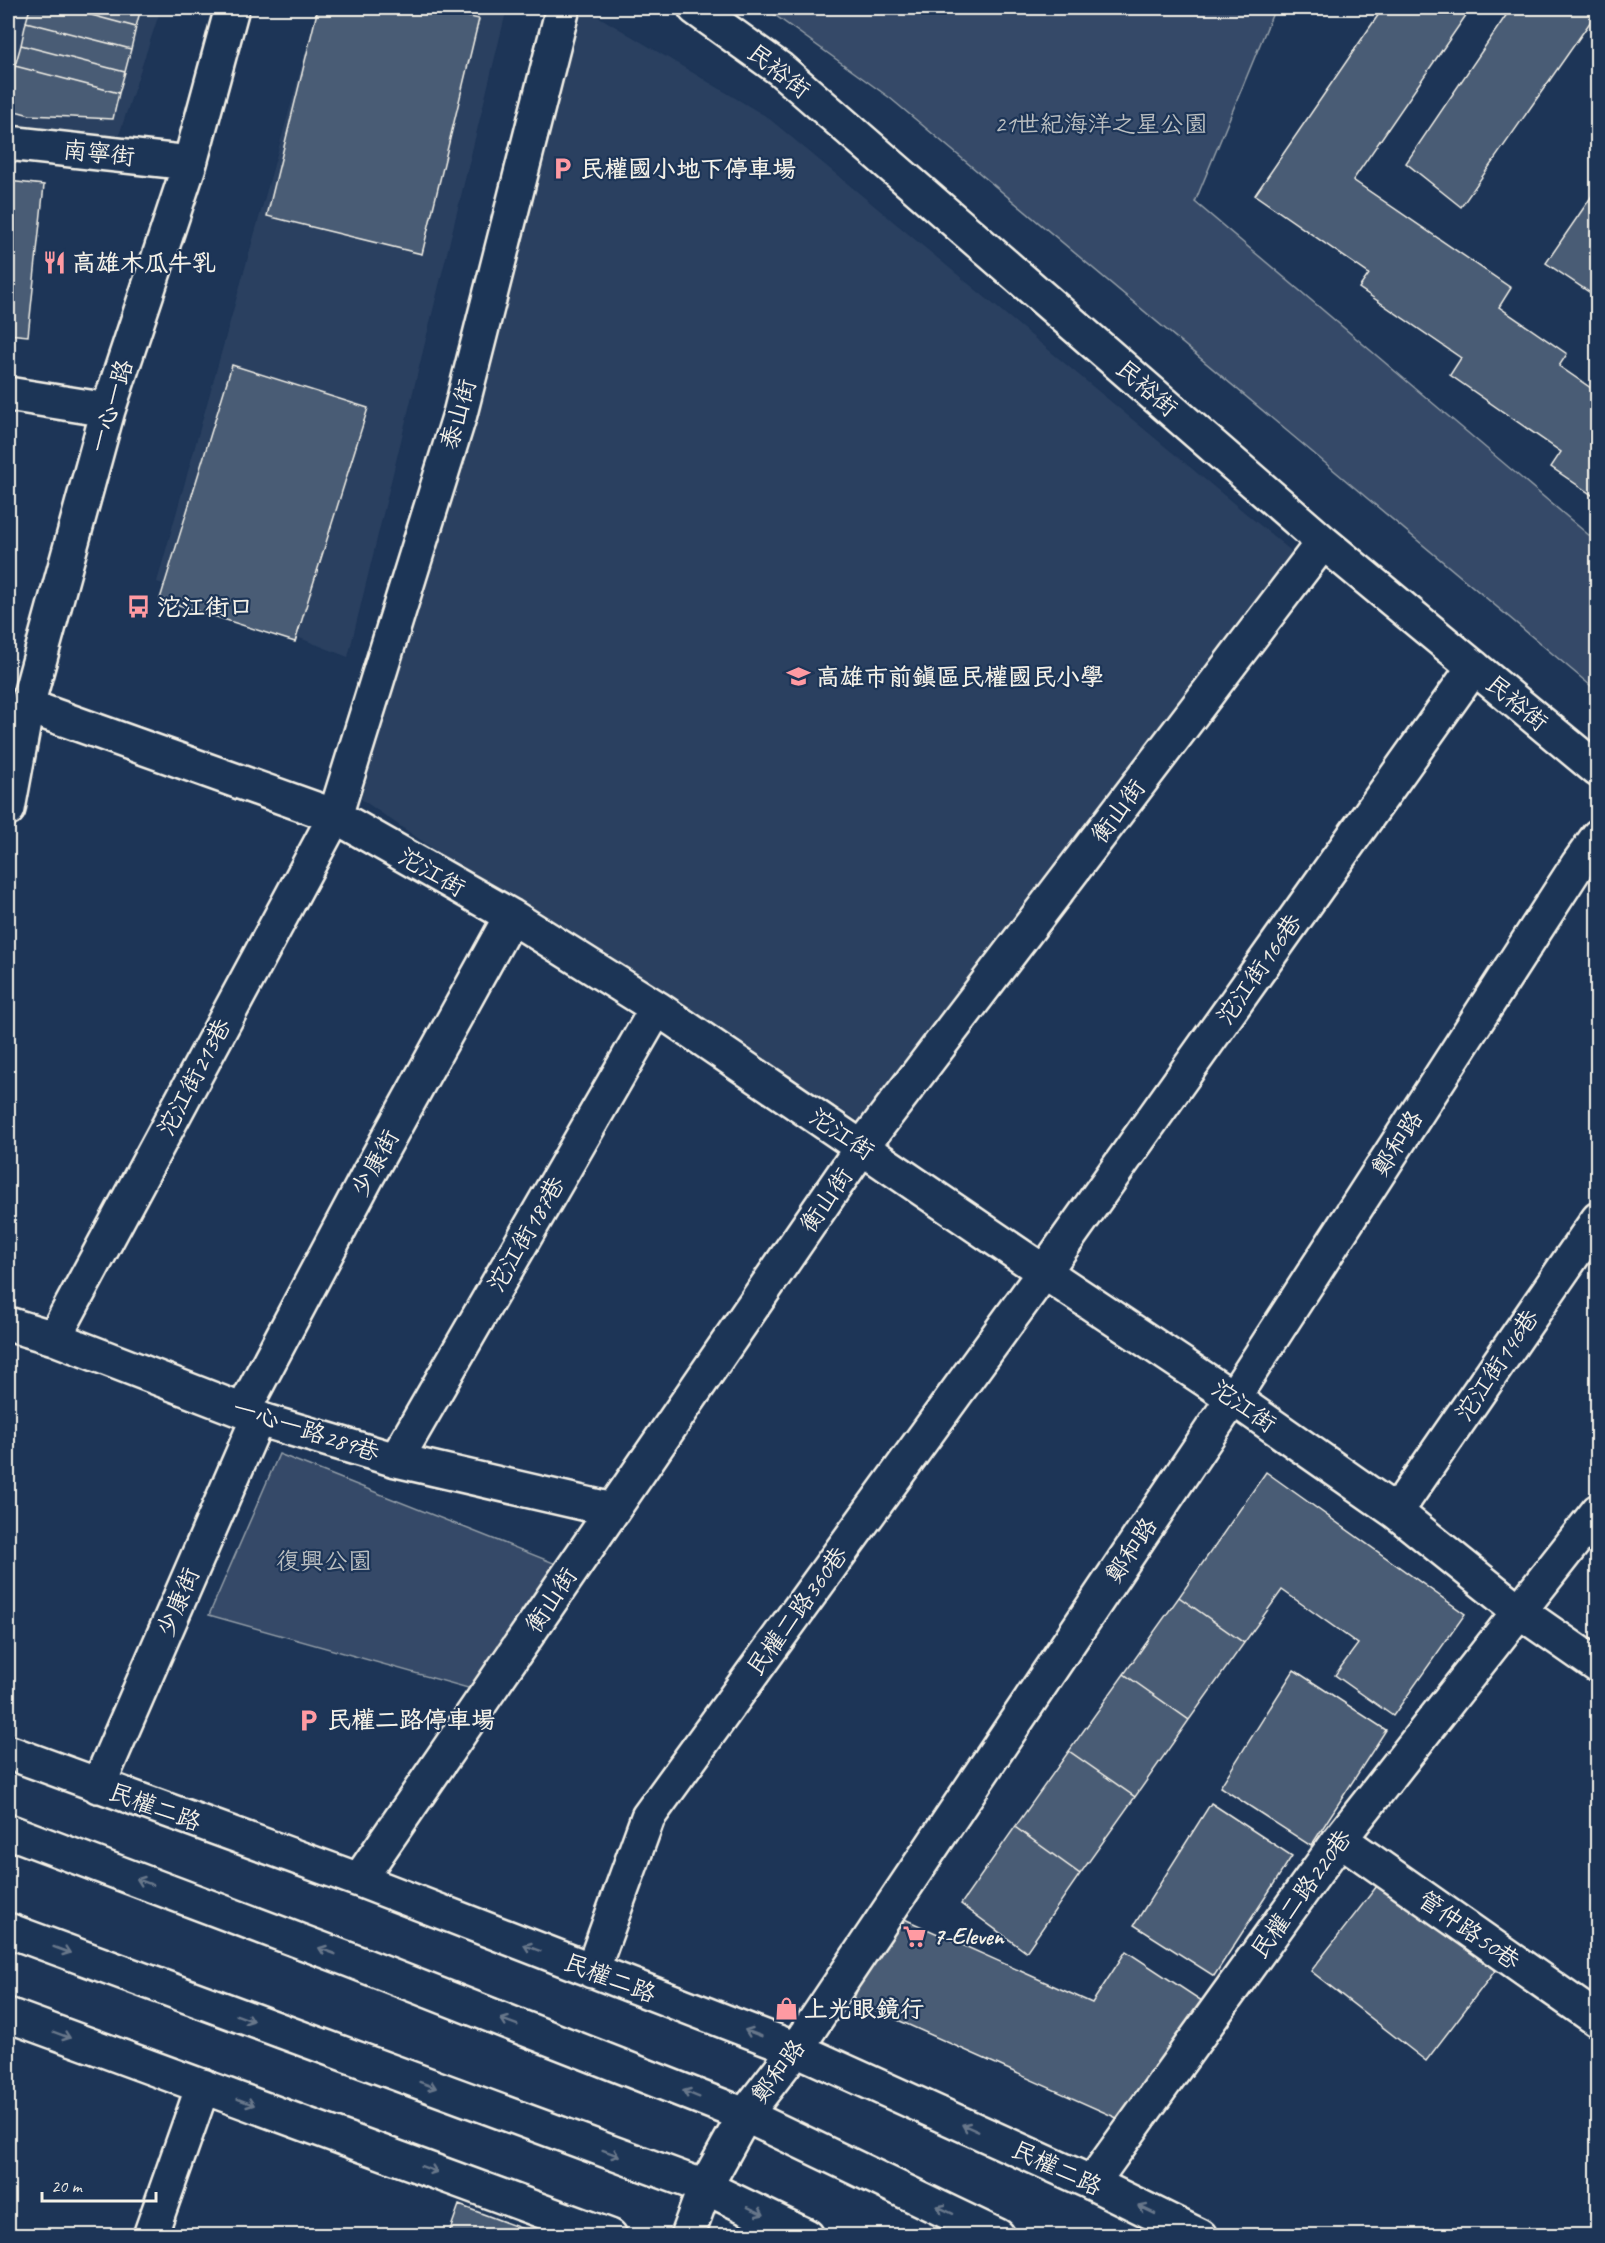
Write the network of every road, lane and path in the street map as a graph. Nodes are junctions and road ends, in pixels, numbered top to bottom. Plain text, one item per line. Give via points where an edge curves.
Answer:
1 (232, 8) edge
2 (563, 8) edge
3 (695, 8) edge
4 (8, 143) edge
5 (190, 163) junction
6 (8, 394) edge
7 (108, 410) junction
8 (1323, 542) junction
9 (1474, 667) junction
10 (27, 706) junction
11 (1598, 770) edge
12 (8, 809) edge
13 (335, 816) junction
14 (1598, 836) edge
15 (510, 916) junction
16 (657, 1008) junction
17 (862, 1147) junction
18 (1598, 1219) edge
19 (1044, 1272) junction
20 (8, 1324) edge
21 (54, 1338) junction
22 (1233, 1398) junction
23 (255, 1416) junction
24 (396, 1460) junction
25 (613, 1510) junction
26 (1598, 1511) edge
27 (1396, 1512) junction
28 (1519, 1611) junction
29 (1598, 1666) edge
30 (8, 1752) edge
31 (98, 1786) junction
32 (8, 1831) edge
33 (1341, 1839) junction
34 (358, 1880) junction
35 (8, 1930) edge
36 (592, 1971) junction
37 (8, 2015) edge
38 (1598, 2020) edge
39 (796, 2049) junction
40 (203, 2086) junction
41 (745, 2115) junction
42 (1092, 2183) junction
43 (705, 2187) junction
44 (150, 2235) edge
45 (610, 2235) edge
46 (687, 2235) edge
47 (807, 2235) edge
48 (998, 2235) edge
49 (1200, 2235) edge

1 - 5 street, 一心一路
2 - 13 street, 泰山街 via 460,414
3 - 8 street, 民裕街 via 780,69
4 - 5 street, 南寧街
5 - 7 street, 一心一路
6 - 7 street
7 - 10 street, 一心一路
8 - 9 street, 民裕街
8 - 17 street, 衡山街
9 - 11 street, 民裕街
9 - 19 street, 沱江街166巷
10 - 12 street, 一心一路
10 - 13 street, 沱江街
13 - 15 street, 沱江街
13 - 21 street, 沱江街213巷
14 - 22 street, 鄭和路
15 - 16 street, 沱江街
15 - 23 street, 少康街 via 368,1174
16 - 17 street, 沱江街
16 - 24 street, 沱江街187巷
17 - 19 street, 沱江街
17 - 25 street, 衡山街
18 - 27 street, 沱江街146巷
19 - 22 street, 沱江街
19 - 36 street, 民權二路360巷 via 648,1817
20 - 21 street, 一心一路289巷
21 - 23 street, 一心一路289巷
22 - 27 street, 沱江街
22 - 39 street, 鄭和路
23 - 24 street, 一心一路289巷
23 - 31 street, 少康街
24 - 25 street, 一心一路289巷
25 - 34 street, 衡山街
26 - 28 street, 民權二路220巷
27 - 28 street, 沱江街
28 - 29 street, 沱江街
28 - 33 street, 民權二路220巷
30 - 31 street, 民權二路
31 - 34 street, 民權二路
41 -> 32 street
33 - 38 street, 管仲路50巷
33 - 42 street, 民權二路220巷
36 -> 34 street, 民權二路
35 -> 43 street
39 -> 36 street, 民權二路
37 -> 40 street
39 - 41 street, 鄭和路
42 -> 39 street, 民權二路
40 - 44 street
40 -> 45 street
41 - 43 street, 鄭和路
48 -> 41 street
49 -> 42 street, 民權二路
43 - 46 street, 鄭和路
43 -> 47 street

